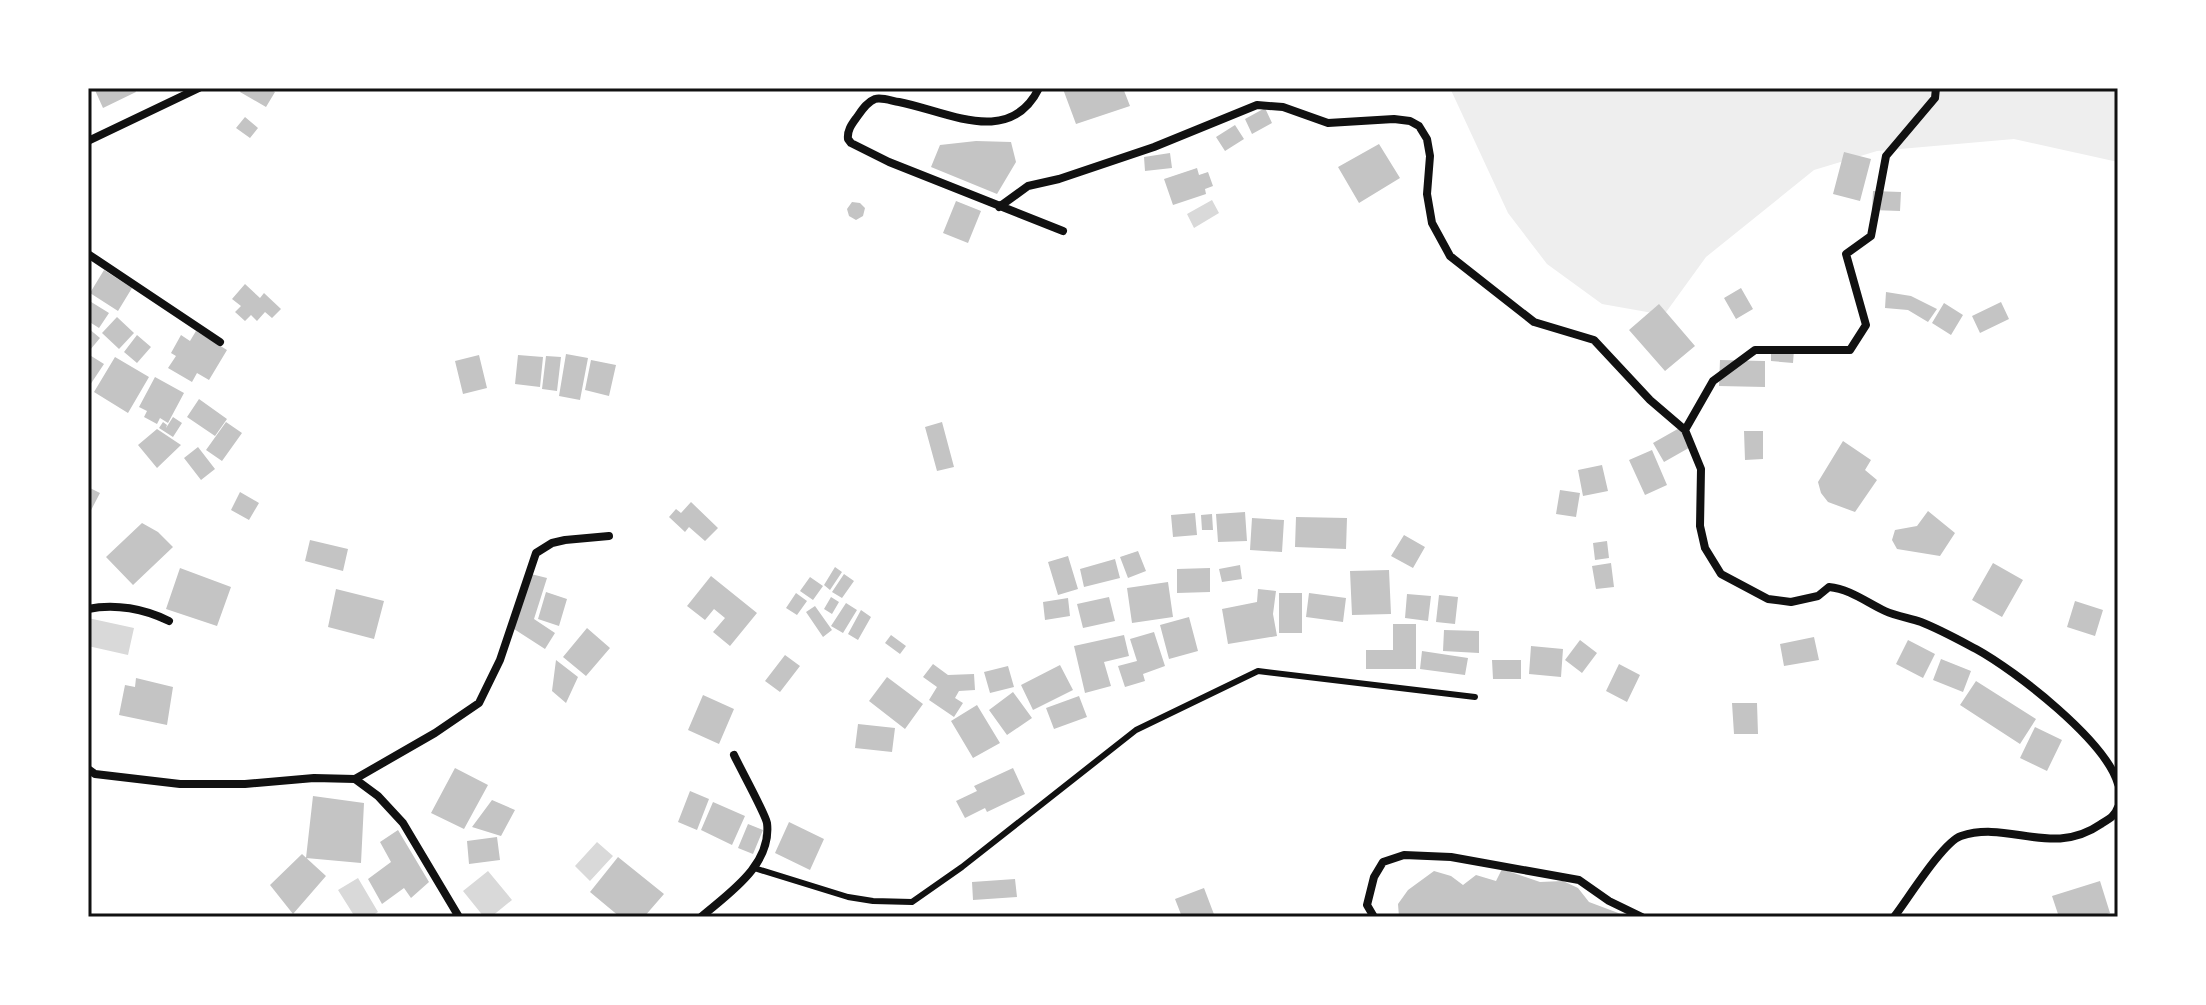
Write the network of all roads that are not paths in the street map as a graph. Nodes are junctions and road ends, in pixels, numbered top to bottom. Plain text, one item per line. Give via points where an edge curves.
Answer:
1 (199, 88) edge
2 (1039, 88) edge
3 (1936, 88) edge
4 (88, 141) edge
5 (999, 207) junction
6 (1063, 231) dead end
7 (88, 254) edge
8 (220, 342) dead end
9 (1685, 430) junction
10 (609, 536) dead end
11 (88, 609) edge
12 (169, 621) dead end
13 (1475, 697) dead end
14 (734, 755) dead end
15 (88, 769) edge
16 (355, 779) junction
17 (2118, 784) edge
18 (2118, 807) edge
19 (754, 868) junction
20 (459, 917) edge
21 (701, 917) edge
22 (1374, 917) edge
23 (1642, 917) edge
24 (1894, 917) edge

1 - 4 street
2 - 5 street via 1025,109 992,123 879,98 865,105 848,133 851,143 889,162
3 - 9 street via 1935,98 1886,156 1871,236 1846,254 1866,325 1850,350 1755,350 1713,381
5 - 6 street
5 - 9 street via 1028,186 1154,147 1257,105 1283,107 1328,123 1410,121 1427,139 1432,223 1450,256 1534,322 1594,340
7 - 8 street
9 - 17 street via 1701,469 1705,548 1721,574 1768,599 1791,602 1818,596 1829,587 1841,588 1979,651 2038,692 2083,734 2110,764
10 - 16 street via 552,543 536,553 500,660 479,703
11 - 12 street via 133,608
13 - 19 lane via 1258,671 1136,730 912,902 848,897
14 - 19 street via 767,821 765,847
15 - 16 street via 180,784
16 - 20 street via 403,823
18 - 24 street via 2089,833 2054,840 2000,832 1959,836
19 - 21 street
22 - 23 street via 1367,905 1374,877 1383,862 1404,855 1561,875

